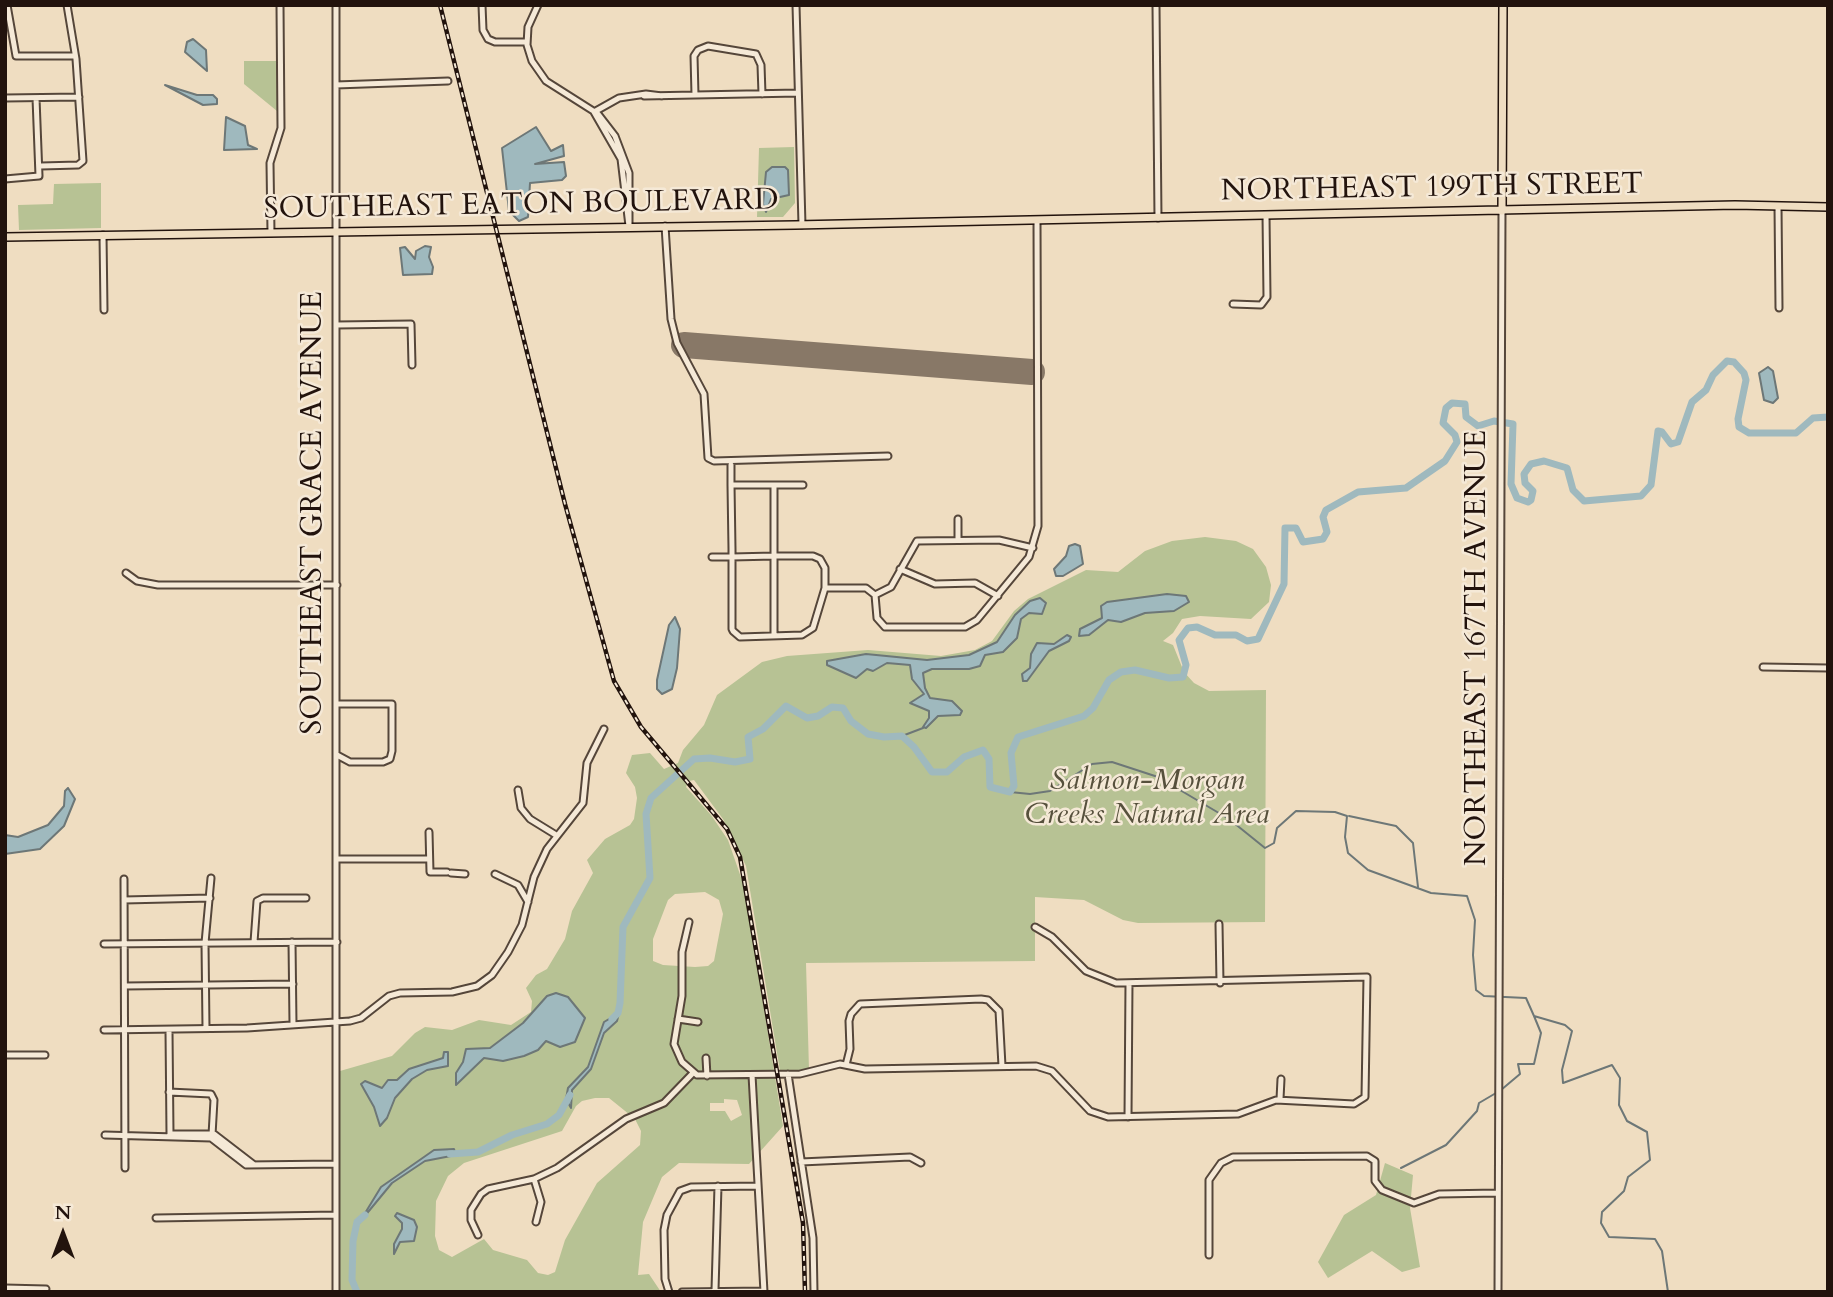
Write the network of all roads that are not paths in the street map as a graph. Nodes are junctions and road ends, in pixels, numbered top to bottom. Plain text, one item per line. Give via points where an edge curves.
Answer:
1 (7, 5) edge
2 (67, 5) edge
3 (280, 5) edge
4 (336, 5) edge
5 (482, 5) edge
6 (538, 5) edge
7 (796, 5) edge
8 (1156, 5) edge
9 (1503, 5) edge
10 (527, 42) junction
11 (75, 56) junction
12 (448, 81) dead end
13 (336, 85) junction
14 (798, 93) junction
15 (762, 94) junction
16 (695, 95) junction
17 (79, 97) junction
18 (5, 98) edge
19 (36, 98) junction
20 (594, 112) junction
21 (41, 166) junction
22 (5, 179) edge
23 (1778, 206) junction
24 (1828, 207) edge
25 (1502, 211) junction
26 (1266, 215) junction
27 (1158, 218) junction
28 (1037, 220) junction
29 (802, 225) junction
30 (629, 226) junction
31 (665, 226) junction
32 (338, 232) junction
33 (271, 233) junction
34 (103, 235) junction
35 (5, 237) edge
36 (1233, 304) dead end
37 (1779, 308) dead end
38 (104, 310) dead end
39 (337, 325) junction
40 (412, 365) dead end
41 (888, 456) dead end
42 (731, 465) dead end
43 (732, 485) junction
44 (774, 485) junction
45 (803, 485) dead end
46 (958, 519) dead end
47 (958, 540) junction
48 (1032, 548) junction
49 (712, 556) dead end
50 (732, 556) junction
51 (774, 556) junction
52 (900, 569) junction
53 (126, 573) dead end
54 (337, 585) junction
55 (825, 588) junction
56 (875, 595) junction
57 (998, 596) junction
58 (774, 636) junction
59 (1763, 667) dead end
60 (1828, 668) edge
61 (337, 705) junction
62 (604, 729) dead end
63 (337, 755) junction
64 (351, 762) junction
65 (337, 772) junction
66 (518, 790) dead end
67 (429, 832) dead end
68 (556, 835) junction
69 (337, 859) junction
70 (429, 859) junction
71 (465, 874) dead end
72 (495, 874) dead end
73 (211, 878) dead end
74 (124, 879) dead end
75 (210, 898) junction
76 (306, 898) dead end
77 (124, 900) junction
78 (528, 902) junction
79 (689, 922) dead end
80 (1219, 924) dead end
81 (1035, 927) dead end
82 (254, 942) junction
83 (292, 942) junction
84 (337, 942) junction
85 (125, 943) junction
86 (205, 943) junction
87 (104, 944) dead end
88 (1129, 983) junction
89 (1220, 983) junction
90 (293, 984) junction
91 (206, 985) junction
92 (125, 986) junction
93 (678, 1019) junction
94 (337, 1021) junction
95 (698, 1023) dead end
96 (293, 1024) junction
97 (176, 1028) junction
98 (206, 1028) junction
99 (125, 1029) junction
100 (161, 1029) junction
101 (104, 1030) dead end
102 (169, 1031) junction
103 (5, 1055) edge
104 (46, 1055) dead end
105 (706, 1058) dead end
106 (846, 1065) junction
107 (1002, 1066) junction
108 (693, 1073) junction
109 (788, 1074) junction
110 (752, 1075) junction
111 (707, 1076) junction
112 (1281, 1079) dead end
113 (169, 1092) junction
114 (1280, 1099) junction
115 (1128, 1117) junction
116 (105, 1135) dead end
117 (125, 1135) junction
118 (170, 1135) junction
119 (211, 1136) junction
120 (801, 1162) junction
121 (921, 1163) dead end
122 (336, 1164) junction
123 (125, 1168) dead end
124 (534, 1178) junction
125 (718, 1186) junction
126 (757, 1186) junction
127 (1498, 1193) junction
128 (336, 1215) junction
129 (156, 1218) dead end
130 (536, 1222) dead end
131 (478, 1235) dead end
132 (1209, 1255) dead end
133 (5, 1288) edge
134 (46, 1289) dead end
135 (715, 1290) edge
136 (764, 1291) edge
137 (336, 1292) edge
138 (669, 1292) edge
139 (682, 1292) edge
140 (814, 1292) edge
141 (1498, 1292) edge

1 - 11 street via 16,56
2 - 11 street
3 - 33 street via 281,128 270,163
4 - 13 street, SOUTHEAST GRACE AVENUE
5 - 10 street via 486,37 495,42
6 - 10 street
7 - 14 street
8 - 27 street
9 - 25 main road, NORTHEAST 167TH AVENUE
10 - 20 street via 542,76
11 - 17 street
12 - 13 street
13 - 32 street, SOUTHEAST GRACE AVENUE
14 - 15 street
14 - 29 street
15 - 16 street
15 - 16 street via 758,56 720,47 698,50
16 - 20 street via 619,98
17 - 19 street
17 - 21 street via 81,163
18 - 19 street
19 - 21 street
20 - 30 street via 612,131 626,162
21 - 22 street via 36,178
23 - 24 main road, NORTHEAST 199TH STREET
23 - 25 main road, NORTHEAST 199TH STREET
23 - 37 street
25 - 26 main road, NORTHEAST 199TH STREET
25 - 127 street, NORTHEAST 167TH AVENUE
26 - 27 main road, NORTHEAST 199TH STREET
26 - 36 street via 1267,297 1261,305
27 - 28 main road, NORTHEAST 199TH STREET
28 - 29 main road, SOUTHEAST EATON BOULEVARD
28 - 48 street via 1038,526
29 - 31 main road, SOUTHEAST EATON BOULEVARD
30 - 31 main road, SOUTHEAST EATON BOULEVARD
30 - 32 main road, SOUTHEAST EATON BOULEVARD
31 - 41 street via 671,319 679,348 704,394 708,458
32 - 33 main road, SOUTHEAST EATON BOULEVARD
32 - 39 street, SOUTHEAST GRACE AVENUE
33 - 34 main road, SOUTHEAST EATON BOULEVARD
34 - 35 main road, SOUTHEAST EATON BOULEVARD
34 - 38 street
39 - 40 street via 411,324
39 - 54 street, SOUTHEAST GRACE AVENUE
42 - 43 street
43 - 44 street
43 - 50 street
44 - 45 street
44 - 51 street
46 - 47 street
47 - 48 street via 999,540
47 - 52 street via 915,542
48 - 57 street
49 - 50 street
50 - 51 street
50 - 58 street via 734,633
51 - 55 street via 820,559
51 - 58 street
52 - 56 street via 890,588
52 - 57 street via 935,584 975,583
53 - 54 street via 136,582 158,585
54 - 61 street, SOUTHEAST GRACE AVENUE
55 - 56 street via 866,588
55 - 58 street via 815,626 809,632
56 - 57 street via 877,618 890,628 969,625
59 - 60 street
61 - 63 street, SOUTHEAST GRACE AVENUE
61 - 64 street via 392,704 390,759
62 - 68 street via 587,763 583,803
63 - 64 street
63 - 65 street, SOUTHEAST GRACE AVENUE
64 - 65 street
65 - 69 street, SOUTHEAST GRACE AVENUE
66 - 68 street via 521,808 530,819
67 - 70 street
68 - 78 street via 534,877
69 - 70 street
69 - 84 street, SOUTHEAST GRACE AVENUE
70 - 71 street via 430,872
72 - 78 street via 518,885
73 - 75 street
74 - 77 street
75 - 77 street
75 - 86 street
76 - 82 street via 257,901
77 - 85 street
78 - 94 street via 508,953 477,986 452,992 400,993 361,1018
79 - 93 street via 682,952
80 - 89 street
81 - 88 street via 1091,975
82 - 83 street
82 - 86 street
83 - 84 street
83 - 90 street
84 - 94 street, SOUTHEAST GRACE AVENUE
85 - 86 street
85 - 87 street
85 - 92 street
86 - 91 street
88 - 89 street
88 - 115 street
89 - 114 street via 1367,977 1366,1097 1354,1104
90 - 91 street
90 - 96 street
91 - 92 street
91 - 98 street
92 - 99 street
93 - 95 street
93 - 108 street via 675,1049
94 - 96 street
94 - 122 street, SOUTHEAST GRACE AVENUE
96 - 98 street
97 - 98 street
97 - 100 street
97 - 102 street
99 - 100 street
99 - 101 street
99 - 117 street
100 - 102 street
102 - 113 street
103 - 104 street
105 - 111 street
106 - 107 street via 865,1069
106 - 107 street via 850,1014 860,1004 981,999 999,1011
106 - 109 street
107 - 115 street via 1046,1068 1095,1114
108 - 111 street
108 - 124 street via 664,1103 626,1119 557,1168
109 - 110 street
109 - 120 street
110 - 111 street
110 - 126 street
112 - 114 street
113 - 118 street
113 - 119 street via 211,1094
114 - 115 street via 1238,1114
116 - 117 street
117 - 118 street
117 - 123 street
118 - 119 street
119 - 122 street via 223,1139 240,1158 254,1165
120 - 121 street via 910,1157
120 - 140 street via 813,1238
122 - 128 street, SOUTHEAST GRACE AVENUE
124 - 130 street via 541,1202
124 - 131 street via 481,1194 471,1210
125 - 126 street
125 - 135 street
125 - 138 street via 680,1191 667,1215 665,1279
126 - 136 street
127 - 132 street via 1438,1194 1418,1203 1408,1202 1377,1185 1375,1161 1367,1156 1233,1157 1210,1175
127 - 141 street, NORTHEAST 167TH AVENUE
128 - 129 street
128 - 137 street, SOUTHEAST GRACE AVENUE
133 - 134 street
135 - 136 street
135 - 139 street

